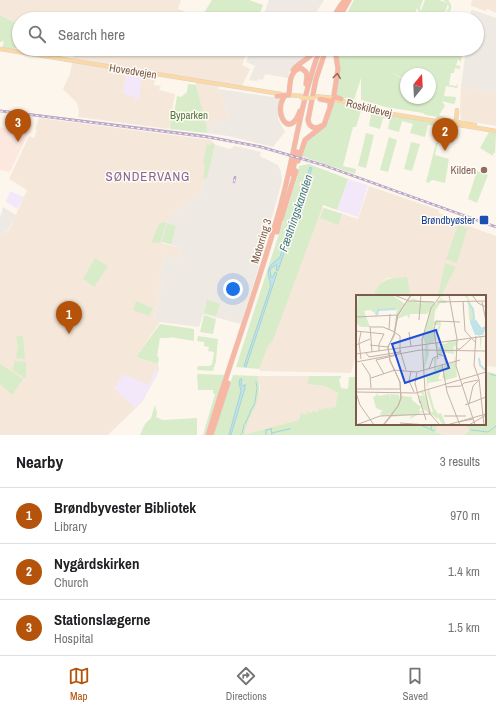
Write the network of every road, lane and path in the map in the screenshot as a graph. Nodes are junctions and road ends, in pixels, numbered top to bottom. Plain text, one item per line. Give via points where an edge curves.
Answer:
1 (345, 0) edge
2 (350, 0) edge
3 (337, 12) edge
4 (342, 12) edge
5 (344, 12) edge
6 (0, 50) edge
7 (12, 52) edge
8 (12, 52) edge
9 (34, 56) edge
10 (38, 56) edge
11 (311, 56) edge
12 (316, 56) edge
13 (316, 56) edge
14 (323, 56) edge
15 (323, 56) edge
16 (336, 56) edge
17 (113, 70) junction
18 (126, 70) junction
19 (306, 84) junction
20 (267, 92) joint
21 (286, 95) junction
22 (277, 96) joint
23 (314, 97) junction
24 (332, 98) junction
25 (320, 99) junction
26 (341, 99) junction
27 (457, 110) dead end
28 (300, 111) junction
29 (456, 123) junction
30 (496, 130) edge
31 (456, 137) dead end
32 (295, 147) junction
33 (279, 224) junction
34 (210, 435) edge

1 - 3 highway
2 - 4 highway
2 - 5 highway
6 - 7 main road, Hovedvejen
6 - 8 main road, Hovedvejen
9 - 17 main road, Hovedvejen
10 - 18 main road, Hovedvejen
11 - 21 highway via 293,69
12 - 19 highway
13 - 32 highway, Motorring 3
14 - 25 highway via 308,117 308,123 313,128 320,127 323,123 330,102
15 - 33 highway, Motorring 3 via 310,92
26 -> 16 highway via 334,95 338,69
17 - 18 main road
17 - 22 main road, Hovedvejen
18 - 20 main road, Hovedvejen
19 - 21 highway via 306,72 297,69 293,72
19 - 28 highway
20 - 21 main road, Roskildevej
21 - 22 highway
21 - 23 main road, Roskildevej, bridge
21 - 28 highway via 281,111 284,122 294,122
23 - 24 main road, Roskildevej
23 - 25 main road, Roskildevej
24 - 25 main road, Roskildevej
24 - 26 main road, Roskildevej
24 - 29 main road, Roskildevej via 386,113
24 - 33 highway via 322,127 302,144
26 - 29 main road, Roskildevej via 386,111
27 - 29 main road
28 - 32 highway
29 - 30 main road, Roskildevej
29 - 30 main road, Roskildevej
29 - 31 main road
32 - 34 highway, Motorring 3 via 269,247
33 - 34 highway, Motorring 3

